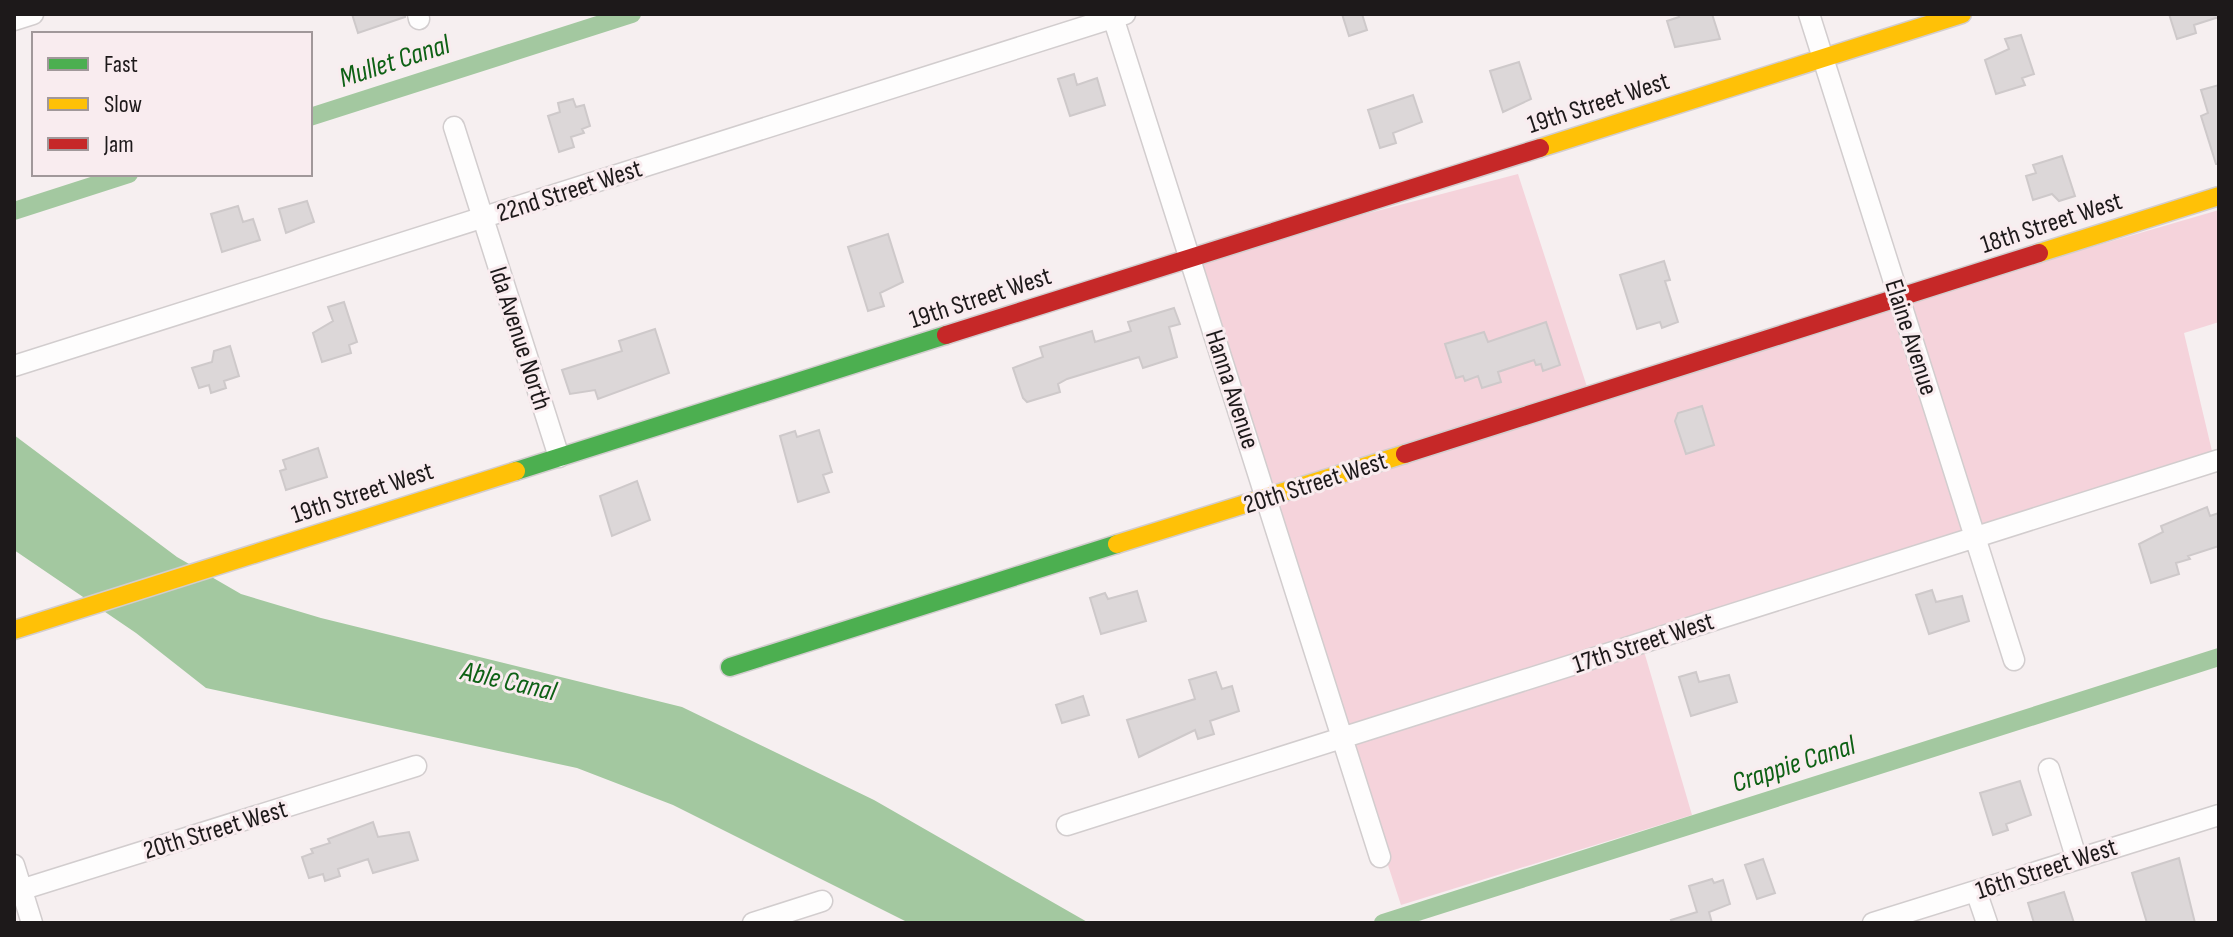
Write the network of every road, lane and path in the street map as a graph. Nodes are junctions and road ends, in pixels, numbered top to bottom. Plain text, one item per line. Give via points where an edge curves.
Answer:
1 (33, 14) edge
2 (1809, 14) edge
3 (1962, 14) edge
4 (1117, 15) edge
5 (14, 20) edge
6 (1823, 58) junction
7 (454, 127) dead end
8 (2219, 196) edge
9 (483, 217) junction
10 (1191, 258) junction
11 (1899, 298) junction
12 (14, 366) edge
13 (559, 457) junction
14 (2219, 460) edge
15 (1267, 497) junction
16 (1975, 537) junction
17 (19, 628) edge
18 (2014, 660) dead end
19 (730, 667) dead end
20 (1344, 737) junction
21 (416, 766) dead end
22 (2049, 769) dead end
23 (2218, 819) edge
24 (1067, 825) dead end
25 (1380, 857) dead end
26 (2076, 857) junction
27 (14, 865) edge
28 (18, 891) edge
29 (1976, 891) junction
30 (822, 901) dead end
31 (32, 923) edge
32 (753, 923) edge
33 (1873, 923) edge
34 (1987, 923) edge

1 - 5 street
2 - 6 street, Elaine Avenue
3 - 6 street, 19th Street West
4 - 9 street, 22nd Street West
4 - 10 street, Hanna Avenue
6 - 10 street, 19th Street West
6 - 11 street, Elaine Avenue
7 - 9 street, Ida Avenue North
8 - 11 street, 18th Street West
9 - 12 street, 22nd Street West
9 - 13 street, Ida Avenue North
10 - 13 street, 19th Street West
10 - 15 street, Hanna Avenue
11 - 15 street, 20th Street West
11 - 16 street, Elaine Avenue
13 - 17 street, 19th Street West
14 - 16 street, 17th Street West
15 - 19 street, 20th Street West
15 - 20 street, Hanna Avenue
16 - 18 street, Elaine Avenue
16 - 20 street, 17th Street West
20 - 24 street, 17th Street West
20 - 25 street, Hanna Avenue
21 - 28 street, 20th Street West
22 - 26 street
23 - 26 street, 16th Street West
26 - 29 street, 16th Street West
27 - 28 street
28 - 31 street
29 - 33 street, 16th Street West
29 - 34 street
30 - 32 street

